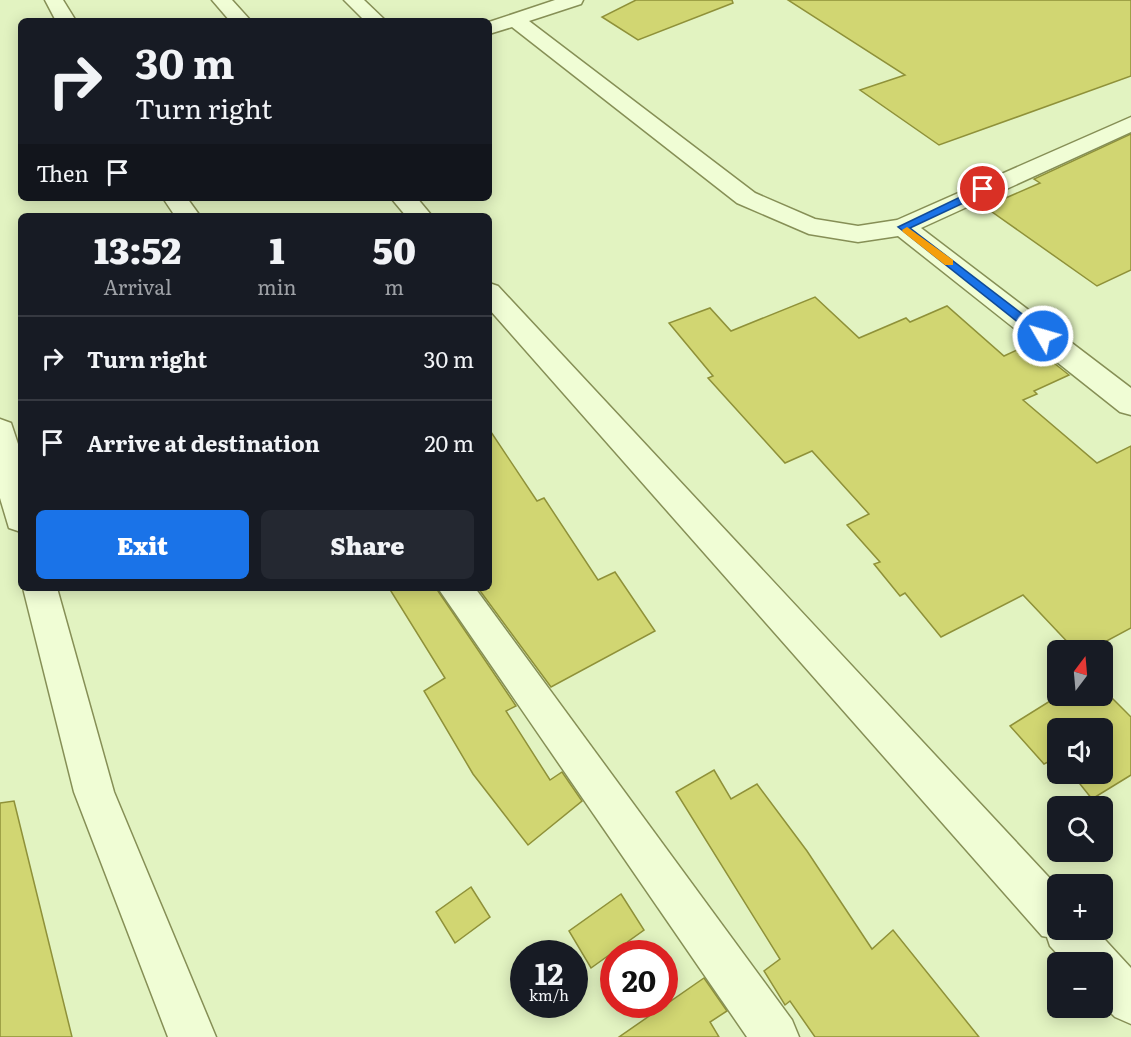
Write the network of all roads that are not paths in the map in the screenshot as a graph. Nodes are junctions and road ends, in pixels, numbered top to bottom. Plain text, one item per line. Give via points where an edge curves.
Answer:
1 (54, 0) edge
2 (221, 0) edge
3 (353, 0) edge
4 (574, 0) edge
5 (64, 18) edge
6 (238, 18) edge
7 (373, 18) edge
8 (517, 21) junction
9 (492, 27) edge
10 (1131, 124) edge
11 (406, 201) edge
12 (417, 213) edge
13 (903, 227) junction
14 (492, 295) edge
15 (1131, 404) edge
16 (0, 431) edge
17 (18, 506) edge
18 (41, 591) edge
19 (457, 591) edge
20 (1047, 908) edge
21 (1075, 940) edge
22 (1086, 952) edge
23 (1113, 982) edge
24 (1131, 1001) edge
25 (192, 1037) edge
26 (775, 1037) edge

1 - 5 lane
2 - 6 lane
3 - 7 lane
4 - 8 lane
8 - 9 lane
8 - 13 lane via 746,198 809,226 858,234
10 - 13 lane
11 - 12 lane
13 - 15 lane
14 - 20 lane
16 - 17 lane
18 - 25 lane via 94,792
19 - 26 lane
21 - 22 lane
23 - 24 lane

